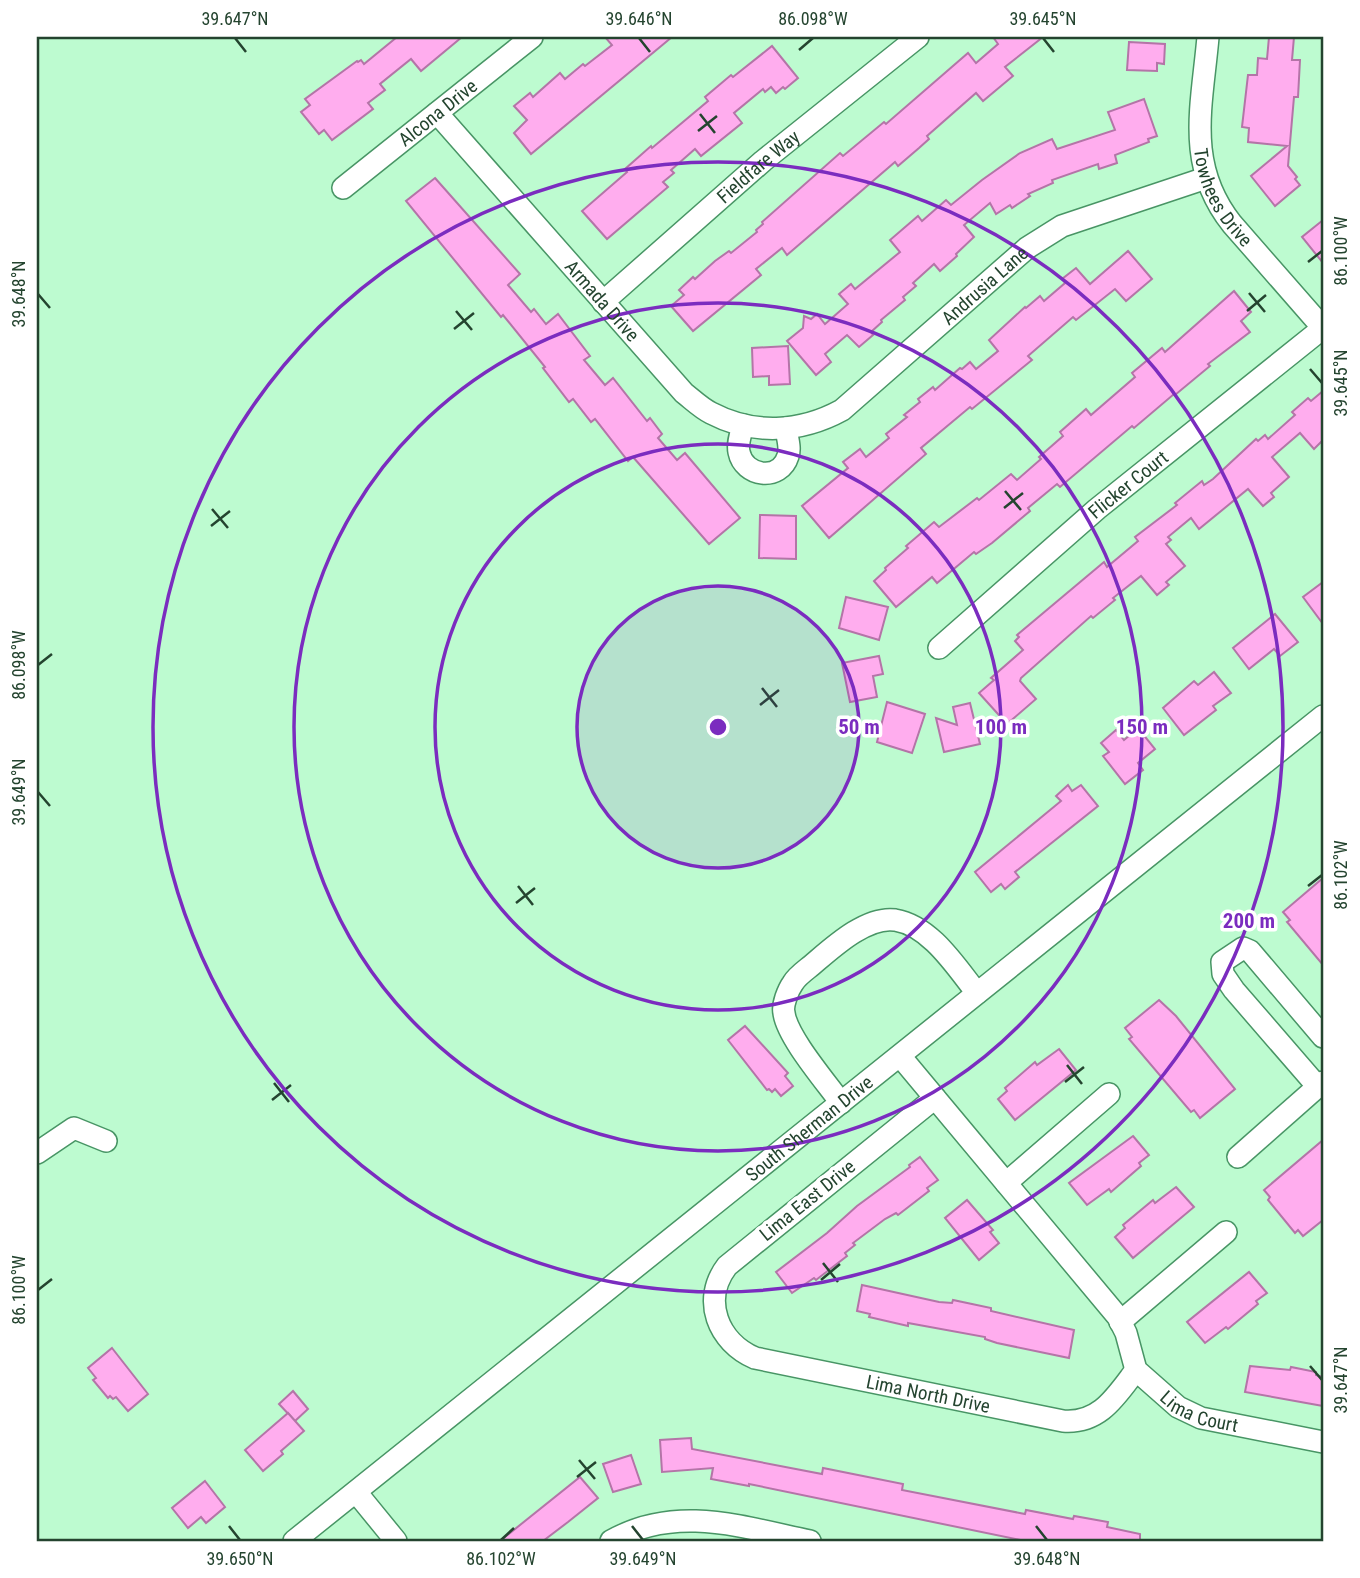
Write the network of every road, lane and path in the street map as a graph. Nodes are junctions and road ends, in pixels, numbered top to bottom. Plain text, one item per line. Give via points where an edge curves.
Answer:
1 (532, 37) edge
2 (918, 37) edge
3 (1208, 37) edge
4 (437, 113) junction
5 (1206, 178) junction
6 (343, 188) dead end
7 (603, 302) junction
8 (1323, 328) edge
9 (743, 425) junction
10 (786, 428) junction
11 (939, 648) dead end
12 (1322, 721) edge
13 (977, 993) junction
14 (1323, 1037) edge
15 (900, 1056) junction
16 (1321, 1085) edge
17 (1109, 1094) dead end
18 (934, 1098) junction
19 (841, 1103) junction
20 (106, 1141) dead end
21 (37, 1153) edge
22 (1238, 1157) dead end
23 (1006, 1183) junction
24 (1226, 1232) dead end
25 (718, 1322) joint
26 (1120, 1322) junction
27 (1136, 1370) junction
28 (1323, 1442) edge
29 (356, 1492) junction
30 (294, 1541) edge
31 (396, 1541) edge
32 (611, 1541) edge
33 (810, 1541) edge

1 - 4 street, Alcona Drive
2 - 7 street, Fieldfare Way via 763,161
3 - 5 street, Towhees Drive via 1199,133
4 - 6 street, Alcona Drive
4 - 7 street, Armada Drive
5 - 8 street, Towhees Drive via 1226,217
5 - 10 street, Andrusia Lane via 1043,236 852,402 821,420
7 - 9 street, Armada Drive via 684,393 710,412
8 - 11 street, Flicker Court via 1097,509
9 - 10 street, Andrusia Lane
9 - 10 street via 739,454 748,469 758,473 771,473 784,464 789,453
12 - 13 street, South Sherman Drive
13 - 15 street, South Sherman Drive
13 - 19 street via 940,947 917,929 895,920 880,921 841,940 794,981 783,1013 794,1038
14 - 16 street via 1250,951 1238,949 1223,962 1223,974 1234,990
15 - 18 street
15 - 19 street, South Sherman Drive
16 - 22 street
17 - 23 street
18 - 23 street
18 - 25 street, Lima East Drive via 732,1261 715,1292
19 - 29 street, South Sherman Drive
20 - 21 street via 74,1128
23 - 26 street
24 - 26 street
25 - 27 street, Lima North Drive via 730,1342 755,1357 1063,1421 1096,1415
26 - 27 street
27 - 28 street, Lima Court via 1178,1407 1201,1418
29 - 30 street, South Sherman Drive
29 - 31 street
32 - 33 street via 653,1524 687,1520

